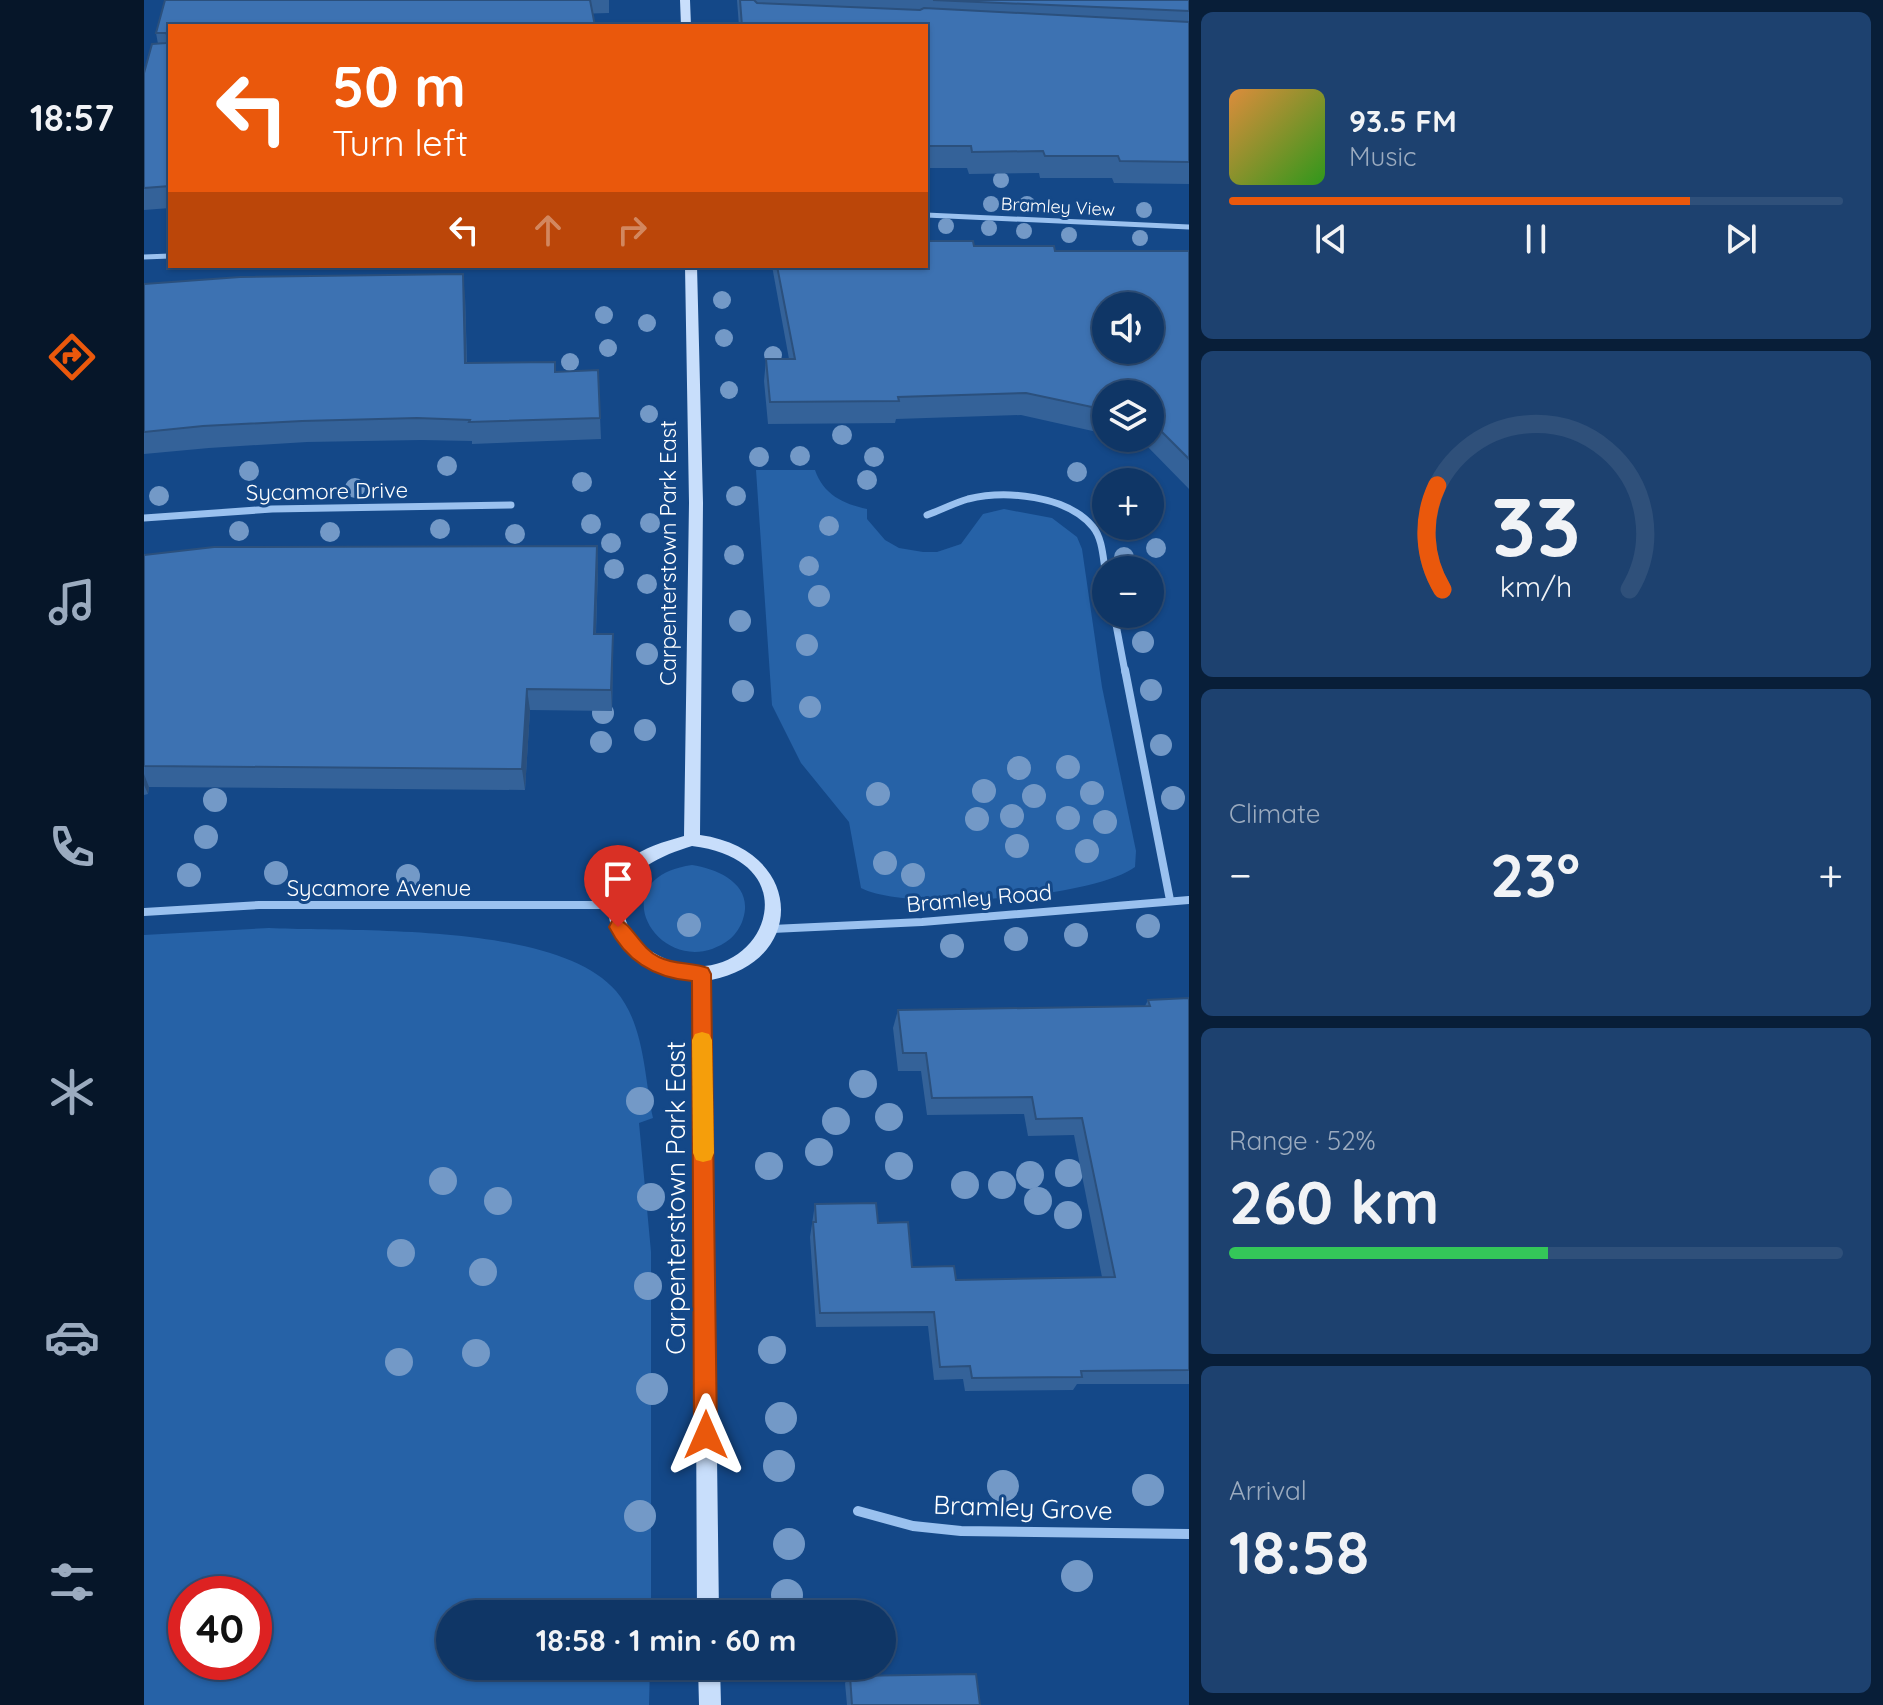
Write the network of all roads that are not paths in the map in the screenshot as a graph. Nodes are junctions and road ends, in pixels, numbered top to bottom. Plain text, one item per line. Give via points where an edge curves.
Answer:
1 (685, 0) edge
2 (686, 24) edge
3 (928, 215) edge
4 (1189, 227) edge
5 (168, 256) edge
6 (144, 257) edge
7 (691, 268) edge
8 (511, 505) dead end
9 (927, 515) dead end
10 (144, 518) edge
11 (1102, 556) edge
12 (1117, 628) edge
13 (692, 840) junction
14 (1170, 900) junction
15 (1189, 900) edge
16 (615, 905) junction
17 (144, 912) edge
18 (772, 929) junction
19 (702, 974) junction
20 (858, 1511) dead end
21 (1189, 1534) edge
22 (708, 1600) edge
23 (709, 1680) edge
24 (710, 1705) edge

1 - 2 street
3 - 4 street, Bramley View
5 - 6 street
7 - 13 street, Carpenterstown Park East via 696,503
8 - 10 street, Sycamore Drive via 272,509
9 - 11 street via 986,496 1055,505 1092,526
12 - 14 street
13 - 16 street via 647,853 630,867 618,885
13 - 18 street via 717,843 759,868 775,907
14 - 15 street, Bramley Road
14 - 18 street, Bramley Road
16 - 17 street, Sycamore Avenue via 259,905
16 - 19 street via 618,927 650,963
18 - 19 street via 745,960
19 - 22 street, Carpenterstown Park East
20 - 21 street, Bramley Grove via 913,1526 961,1531
23 - 24 street

